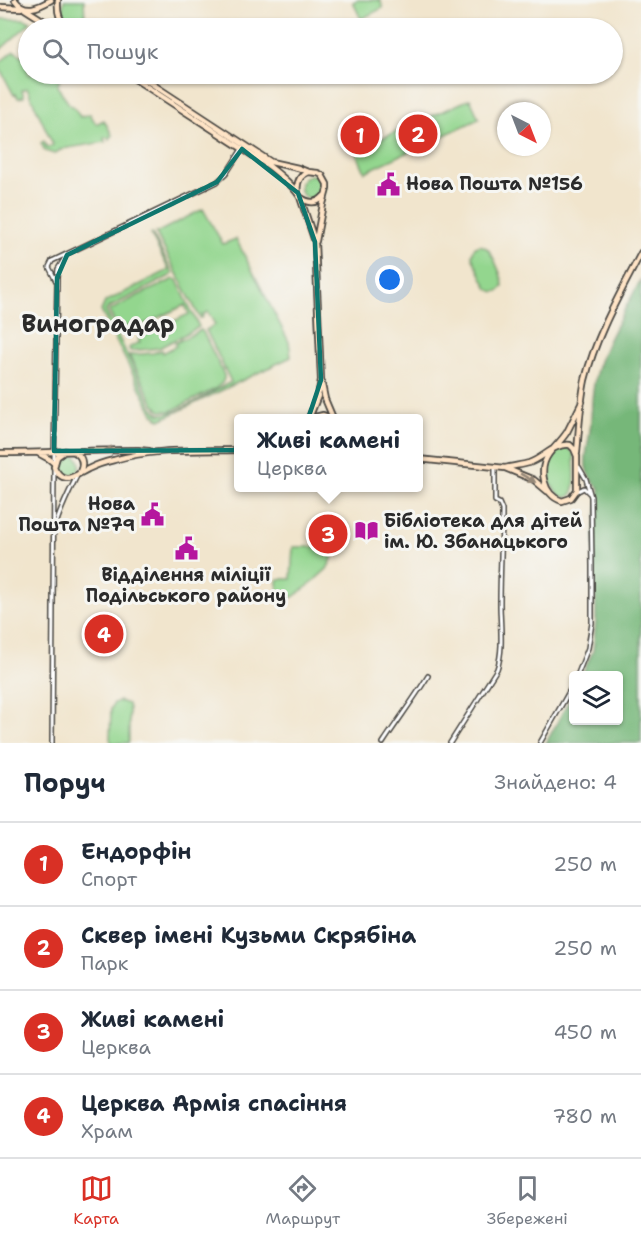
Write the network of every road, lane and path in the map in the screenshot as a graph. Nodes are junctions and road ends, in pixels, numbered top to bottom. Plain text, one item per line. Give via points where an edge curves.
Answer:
1 (15, 0) edge
2 (51, 0) edge
3 (58, 0) edge
4 (0, 7) edge
5 (24, 8) junction
6 (40, 18) edge
7 (60, 18) edge
8 (142, 84) edge
9 (152, 84) edge
10 (242, 149) junction
11 (308, 172) junction
12 (326, 194) junction
13 (299, 195) junction
14 (315, 242) junction
15 (641, 253) edge
16 (67, 255) junction
17 (52, 261) junction
18 (59, 268) junction
19 (52, 270) junction
20 (57, 285) junction
21 (321, 380) junction
22 (582, 402) junction
23 (311, 414) edge
24 (331, 414) edge
25 (553, 449) junction
26 (234, 450) edge
27 (54, 451) junction
28 (68, 451) junction
29 (155, 452) junction
30 (0, 453) edge
31 (38, 453) junction
32 (577, 456) junction
33 (423, 460) edge
34 (578, 465) junction
35 (55, 466) junction
36 (495, 467) junction
37 (505, 468) junction
38 (78, 475) junction
39 (549, 493) junction
40 (576, 493) junction
41 (591, 495) junction
42 (54, 533) junction
43 (579, 671) edge
44 (428, 676) dead end
45 (569, 690) edge
46 (52, 743) edge
47 (383, 743) edge
48 (450, 743) edge
49 (540, 743) edge

1 - 5 street
2 - 5 street
3 - 7 street
4 - 5 street
5 - 6 street
8 - 10 street
9 - 11 street via 271,162
10 - 13 street via 269,166
10 - 16 street via 217,182
11 - 12 street via 322,176 327,184
11 - 13 street via 300,178
12 - 13 street via 314,202
12 - 14 street
13 - 14 street
14 - 21 street
15 - 22 street via 595,349
16 - 17 street
16 - 18 street
17 - 18 street
17 - 19 street
18 - 19 street
18 - 20 street
19 - 20 street
20 - 27 street
21 - 23 street
21 - 24 street
22 - 25 street via 568,431
22 - 32 street
25 - 32 street via 570,446
25 - 37 street via 529,463
25 - 39 street via 543,470
26 - 29 street
27 - 28 street
27 - 31 street
27 - 35 street
29 -> 28 street
28 - 35 street via 57,457
28 - 38 street via 82,460
29 - 38 street via 99,464
30 - 31 street
31 - 35 street
32 - 34 street
33 - 36 street
34 - 40 street
34 - 41 street
35 - 38 street via 63,478
35 - 42 street
36 - 37 street
36 - 48 street via 495,501 502,510 499,663
37 -> 39 street via 534,480
38 - 42 street via 59,512
39 - 40 street via 562,501
40 - 41 street via 584,488
41 - 43 street via 592,623
42 - 46 street
44 - 47 street
45 - 49 street

